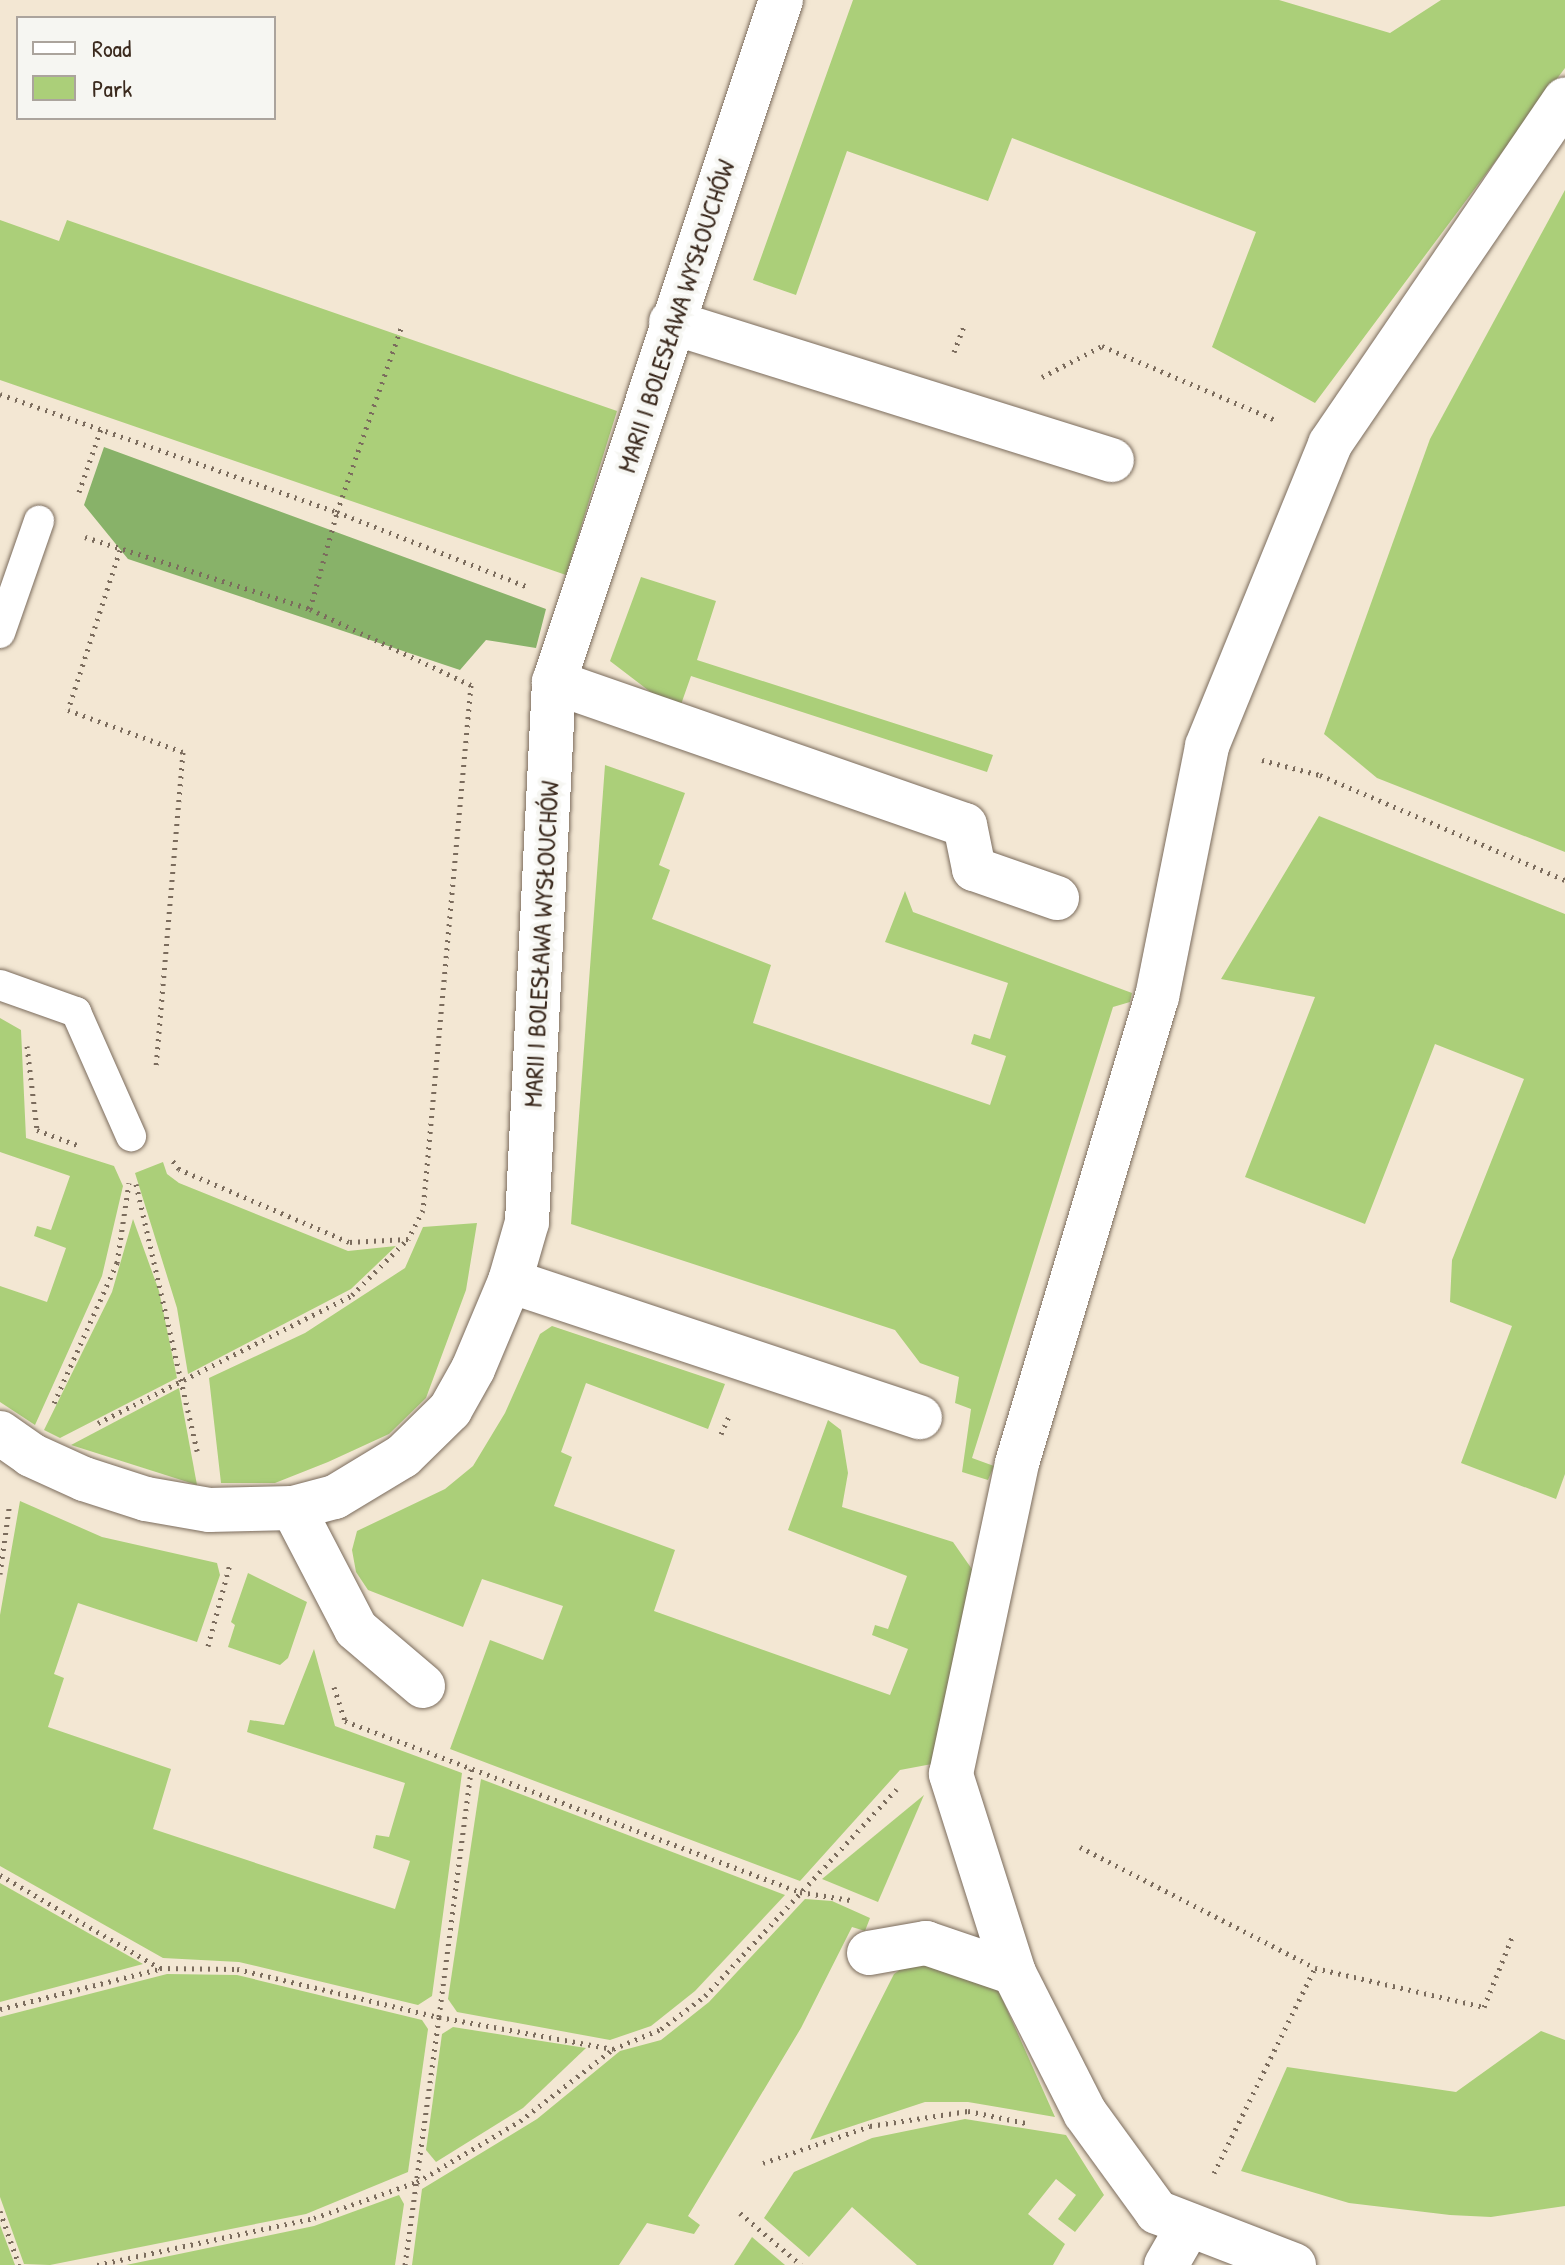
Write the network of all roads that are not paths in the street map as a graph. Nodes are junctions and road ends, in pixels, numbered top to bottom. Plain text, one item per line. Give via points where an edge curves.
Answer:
1 (781, 0) edge
2 (1565, 99) edge
3 (671, 322) junction
4 (1112, 460) dead end
5 (52, 526) road end
6 (0, 633) edge
7 (554, 682) junction
8 (1057, 898) dead end
9 (0, 985) edge
10 (131, 1136) dead end
11 (510, 1281) junction
12 (920, 1417) dead end
13 (16, 1444) edge
14 (293, 1508) junction
15 (423, 1686) dead end
16 (869, 1953) dead end
17 (1014, 1973) junction
18 (1189, 2225) junction
19 (1166, 2265) edge
20 (1294, 2265) edge

1 - 3 street, MARII I BOLESŁAWA WYSŁOUCHÓW
2 - 17 street via 1330,444 1207,746 1157,997 1017,1463 951,1774
3 - 4 street
3 - 7 street, MARII I BOLESŁAWA WYSŁOUCHÓW
5 - 6 lane
7 - 8 street via 965,825 974,869
7 - 11 street, MARII I BOLESŁAWA WYSŁOUCHÓW via 527,1222
9 - 10 lane via 76,1012
11 - 12 street
11 - 14 street, MARII I BOLESŁAWA WYSŁOUCHÓW via 473,1369 450,1410 428,1434 403,1456 335,1497
13 - 14 street, MARII I BOLESŁAWA WYSŁOUCHÓW via 133,1495 226,1509
14 - 15 street via 356,1629
16 - 17 street via 926,1943
17 - 18 street via 1085,2113 1157,2212
18 - 19 street
18 - 20 street

